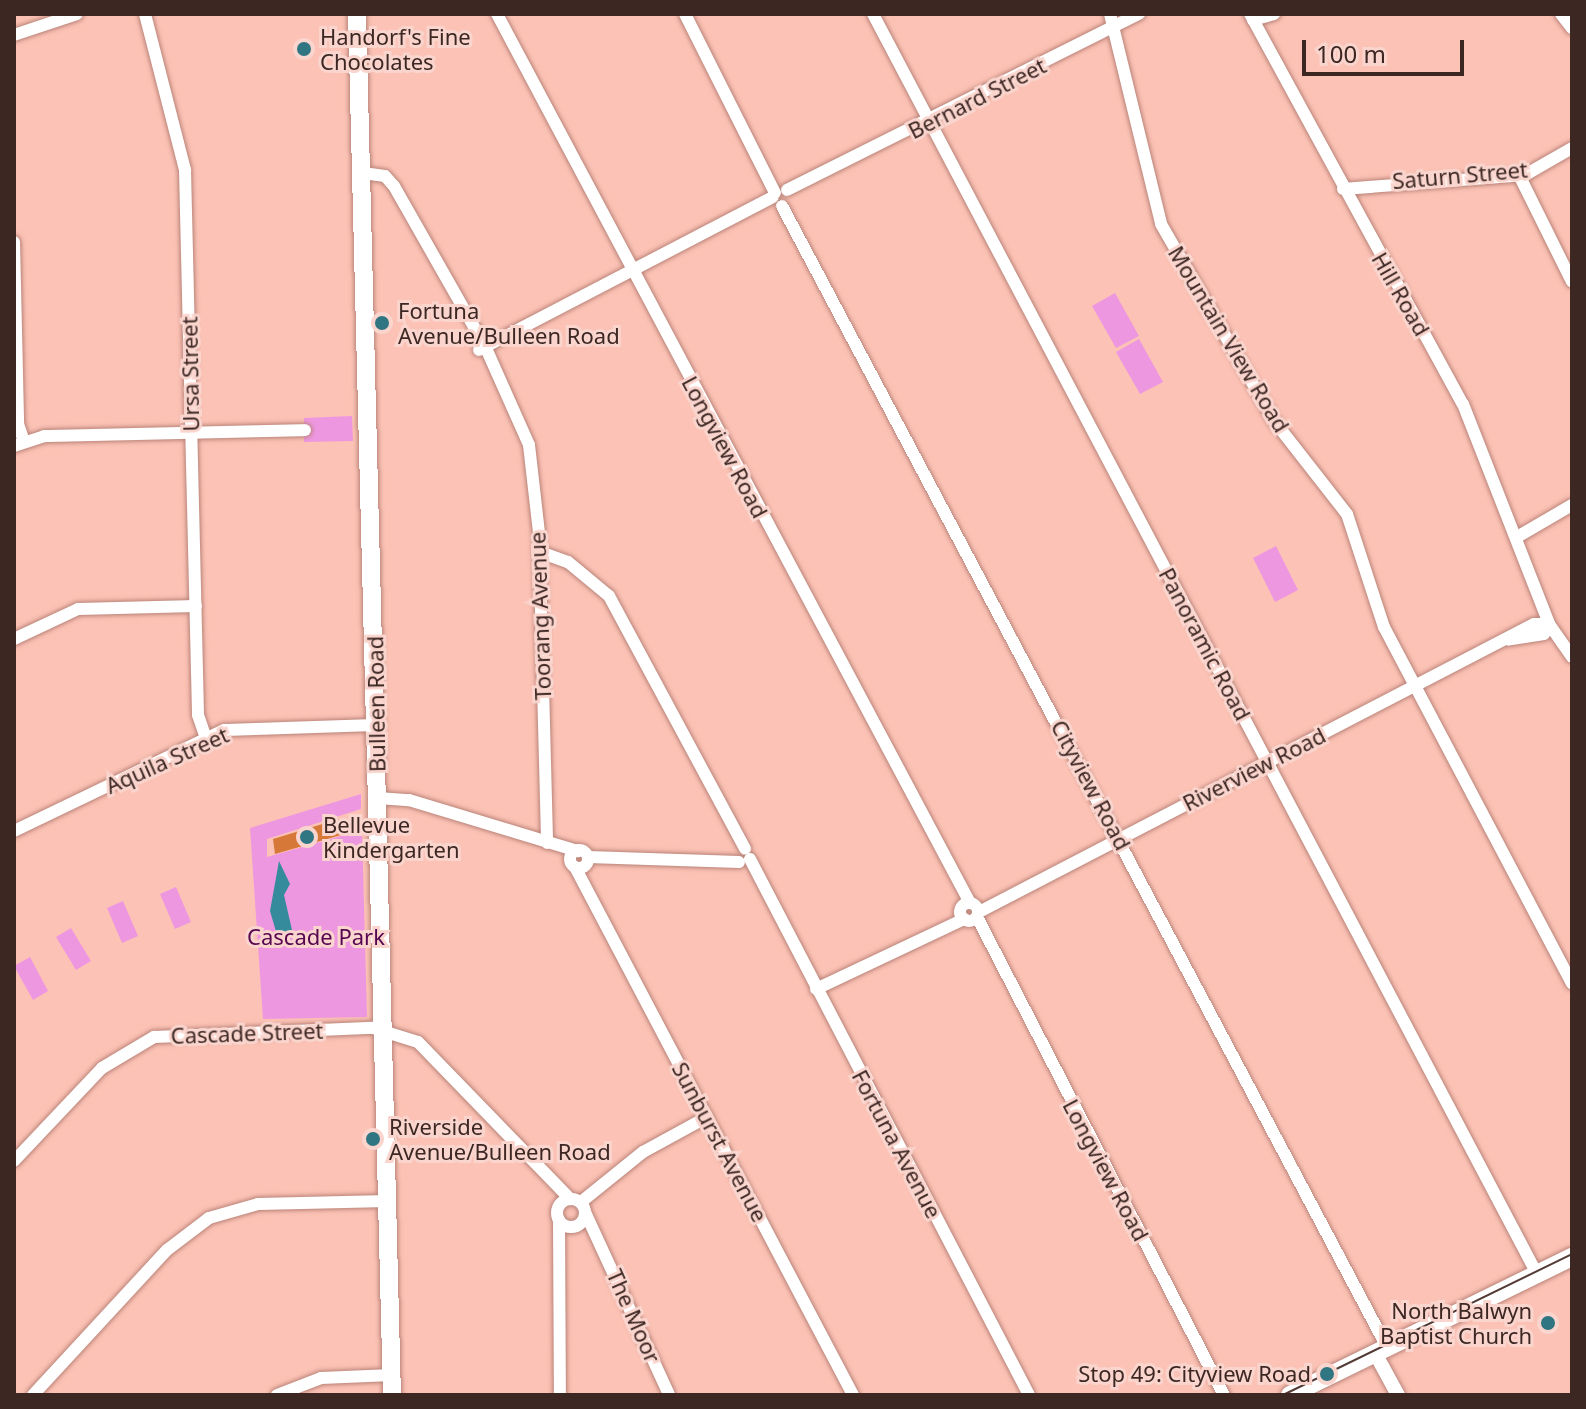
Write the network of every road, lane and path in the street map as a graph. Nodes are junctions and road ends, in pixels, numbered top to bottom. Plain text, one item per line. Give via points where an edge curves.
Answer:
1 (77, 14) edge
2 (145, 14) edge
3 (357, 14) edge
4 (497, 14) edge
5 (685, 14) edge
6 (873, 14) edge
7 (1110, 14) edge
8 (1139, 14) edge
9 (1274, 14) edge
10 (1561, 14) edge
11 (1251, 17) edge
12 (1116, 27) junction
13 (1572, 28) edge
14 (14, 35) edge
15 (930, 122) junction
16 (1572, 148) edge
17 (363, 173) junction
18 (1519, 175) junction
19 (1343, 189) junction
20 (782, 197) junction
21 (14, 242) edge
22 (633, 272) junction
23 (1572, 282) edge
24 (15, 294) edge
25 (482, 348) junction
26 (305, 430) dead end
27 (192, 433) junction
28 (19, 444) edge
29 (1572, 505) edge
30 (1517, 537) junction
31 (540, 552) junction
32 (196, 606) junction
33 (1544, 627) junction
34 (14, 639) edge
35 (1572, 659) edge
36 (1416, 687) junction
37 (376, 725) junction
38 (206, 738) junction
39 (1267, 762) junction
40 (378, 798) junction
41 (14, 831) edge
42 (1119, 837) junction
43 (547, 843) junction
44 (742, 857) junction
45 (581, 861) junction
46 (969, 912) junction
47 (1572, 984) edge
48 (816, 989) junction
49 (384, 1031) junction
50 (707, 1117) junction
51 (14, 1161) edge
52 (546, 1179) junction
53 (388, 1201) junction
54 (581, 1209) junction
55 (561, 1218) junction
56 (1572, 1257) edge
57 (1537, 1274) junction
58 (1381, 1350) junction
59 (392, 1375) junction
60 (33, 1395) edge
61 (277, 1395) edge
62 (392, 1395) edge
63 (560, 1395) edge
64 (669, 1395) edge
65 (853, 1395) edge
66 (1029, 1395) edge
67 (1224, 1395) edge
68 (1290, 1395) edge
69 (1398, 1395) edge

1 - 14 street
2 - 27 street, Ursa Street via 185,170
3 - 17 main road, Bulleen Road
4 - 22 street, Longview Road
5 - 20 street, Cityview Road
6 - 15 street, Panoramic Road
7 - 12 street, Mountain View Road
8 - 12 street, Bernard Street
9 - 11 street
10 - 13 street
11 - 19 street, Hill Road
12 - 15 street, Bernard Street
12 - 36 street, Mountain View Road via 1161,224 1275,422 1347,514 1373,603
15 - 20 street, Bernard Street
15 - 39 street, Panoramic Road
16 - 18 street, Saturn Street
17 - 25 street, Toorang Avenue via 391,181
17 - 37 main road, Bulleen Road
18 - 19 street, Saturn Street
18 - 23 street
19 - 30 street, Hill Road via 1474,425
20 - 22 street, Bernard Street
20 - 42 street, Cityview Road
21 - 24 street
22 - 25 street, Bernard Street
22 - 46 street, Longview Road
24 - 28 street
25 - 31 street, Toorang Avenue via 531,451
26 - 27 street
27 - 28 street
27 - 32 street, Ursa Street
29 - 30 street
30 - 33 street, Hill Road
31 - 43 street, Toorang Avenue
31 - 44 street, Fortuna Avenue via 568,562 609,596
32 - 34 street via 78,609
32 - 38 street, Ursa Street via 198,715
33 - 35 street, Hill Road
33 - 36 street, Riverview Road
36 - 39 street, Riverview Road
36 - 47 street, Mountain View Road
37 - 38 street, Aquila Street via 232,729
37 - 40 main road, Bulleen Road
38 - 41 street, Aquila Street
39 - 42 street, Riverview Road
39 - 57 street, Panoramic Road
40 - 43 street via 409,800
40 - 49 main road, Bulleen Road
42 - 46 street, Riverview Road
42 - 58 street, Cityview Road
43 - 45 street
44 - 45 street
44 - 48 street, Fortuna Avenue
45 - 50 street, Sunburst Avenue via 588,890
46 - 48 street, Riverview Road
46 - 67 street, Longview Road
48 - 66 street, Fortuna Avenue
49 - 51 street, Cascade Street via 154,1037 102,1068
49 - 52 street via 418,1042
49 - 53 main road, Bulleen Road
50 - 54 street via 643,1152
50 - 65 street, Sunburst Avenue
52 - 54 street
52 - 55 street
53 - 59 main road, Bulleen Road
53 - 60 street via 258,1204 209,1218 167,1250
54 - 55 street
54 - 55 street
54 - 64 street, The Moor
55 - 63 street
56 - 57 main road
57 - 58 main road
58 - 68 main road
58 - 69 street
59 - 61 street via 321,1378
59 - 62 main road, Bulleen Road

